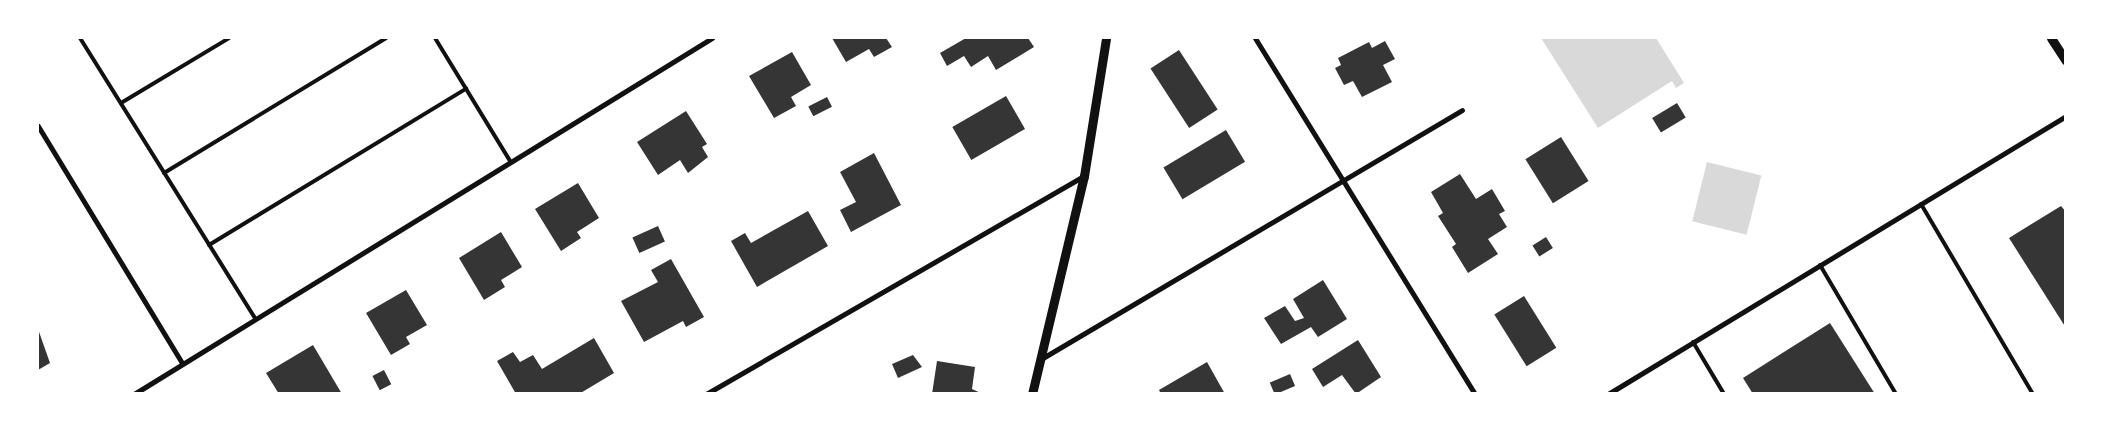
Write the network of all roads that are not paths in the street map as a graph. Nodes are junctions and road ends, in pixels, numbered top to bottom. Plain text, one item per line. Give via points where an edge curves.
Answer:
1 (80, 38) edge
2 (228, 38) edge
3 (386, 38) edge
4 (435, 38) edge
5 (712, 38) edge
6 (1106, 38) edge
7 (1255, 38) edge
8 (2051, 38) edge
9 (2066, 61) edge
10 (466, 88) junction
11 (121, 103) junction
12 (1462, 110) dead end
13 (2066, 116) edge
14 (38, 126) edge
15 (510, 161) junction
16 (164, 173) junction
17 (1084, 176) junction
18 (1343, 179) junction
19 (1921, 204) junction
20 (210, 245) junction
21 (1820, 265) junction
22 (255, 318) junction
23 (1693, 342) junction
24 (1038, 360) junction
25 (182, 363) junction
26 (134, 394) edge
27 (706, 394) edge
28 (1032, 394) edge
29 (1475, 394) edge
30 (1608, 394) edge
31 (1724, 394) edge
32 (1896, 394) edge
33 (2033, 394) edge

1 - 11 lane
2 - 11 lane
3 - 16 lane
4 - 10 lane
5 - 15 street
6 - 17 street
7 - 18 street
8 - 9 street
10 - 15 lane
10 - 20 lane
11 - 16 lane
12 - 18 street
13 - 19 street
14 - 25 street
15 - 22 street
16 - 20 lane
17 - 24 street
17 - 27 street
18 - 24 street
18 - 29 street
19 - 21 street
19 - 33 lane
20 - 22 lane
21 - 23 street
21 - 32 lane
22 - 25 street
23 - 30 street
23 - 31 lane
24 - 28 street
25 - 26 street

